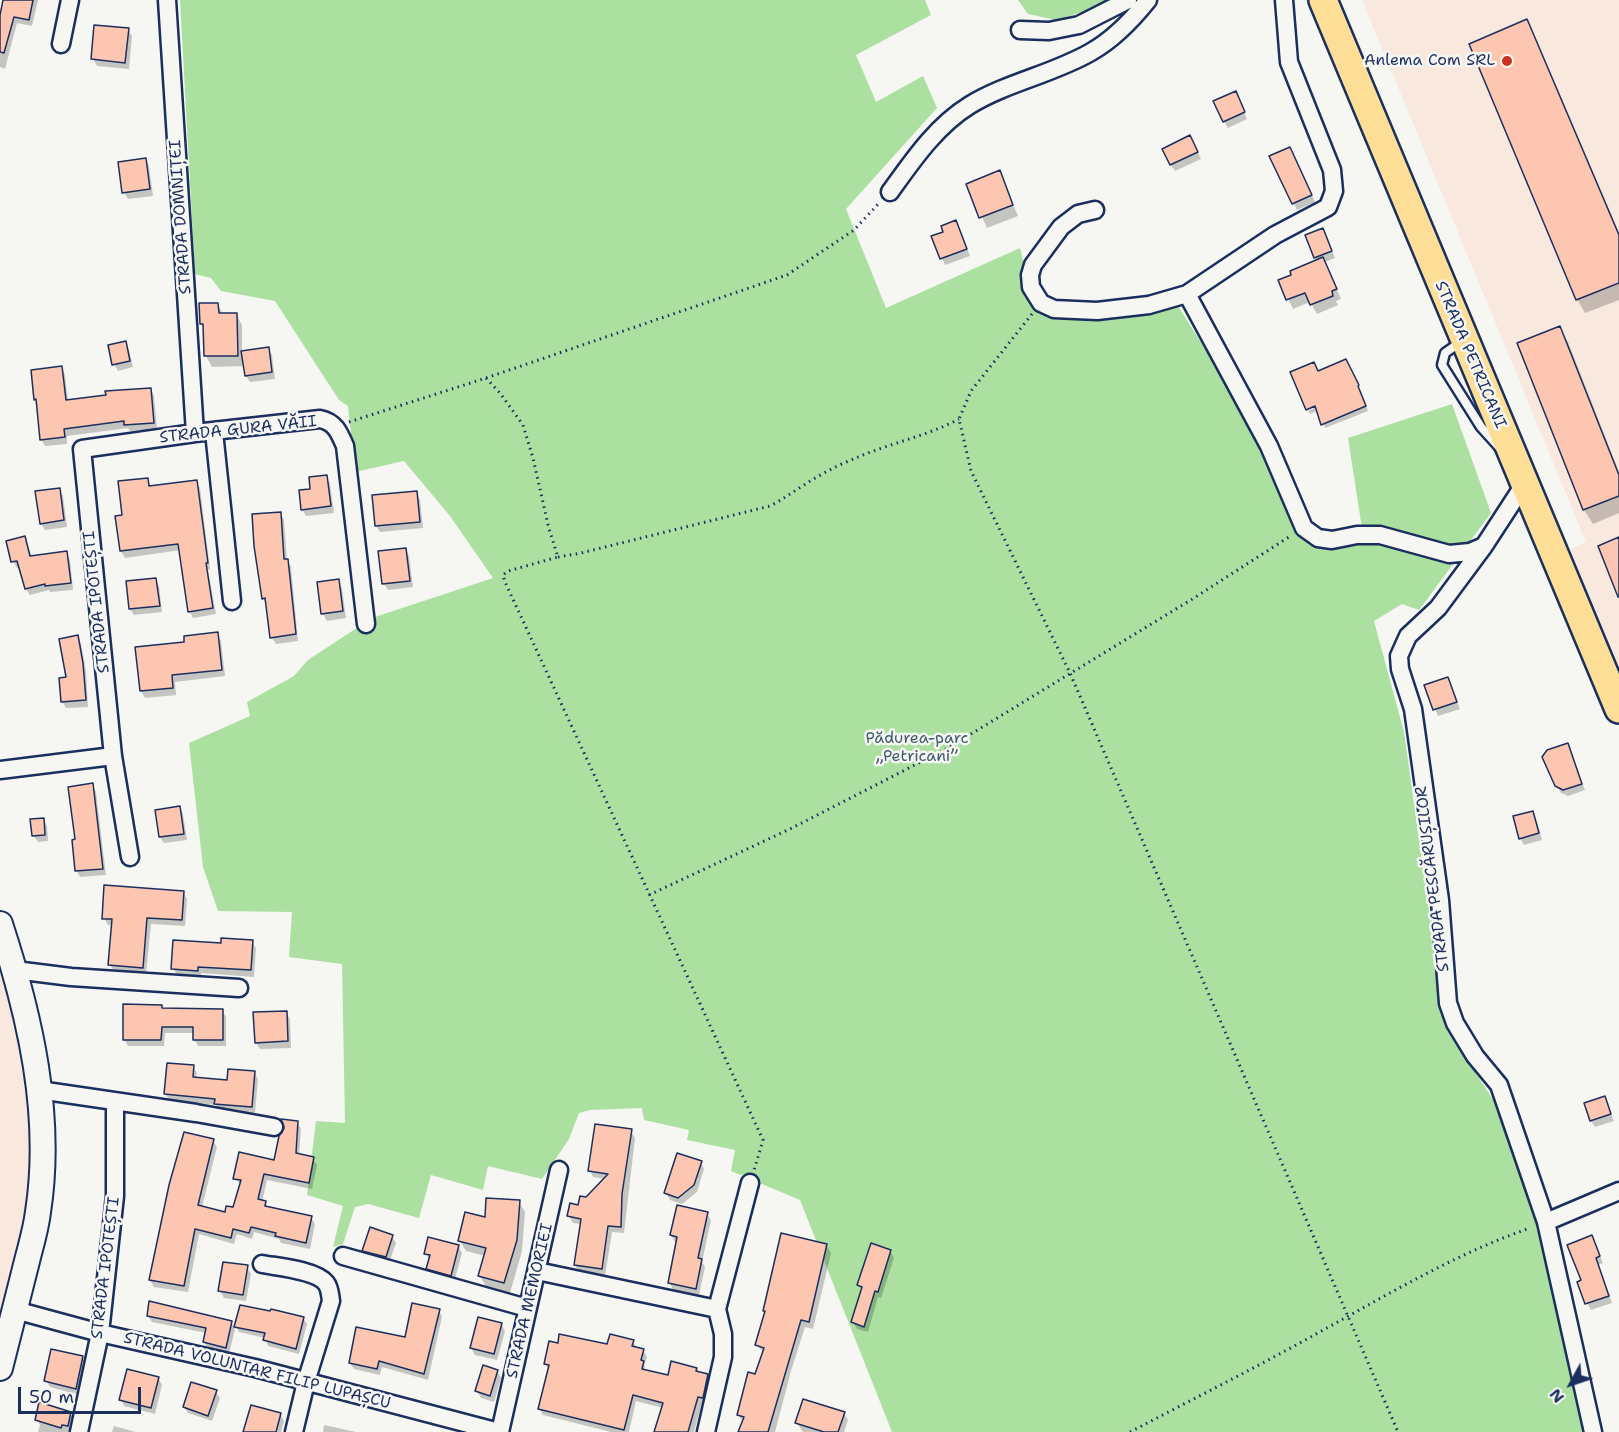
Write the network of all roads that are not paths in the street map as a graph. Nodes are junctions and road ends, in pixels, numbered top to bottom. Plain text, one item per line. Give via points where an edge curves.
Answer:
1 (70, 0) edge
2 (167, 0) edge
3 (1128, 0) edge
4 (1148, 0) edge
5 (1284, 0) edge
6 (1323, 0) edge
7 (1020, 30) dead end
8 (61, 44) dead end
9 (890, 192) road end
10 (1095, 210) dead end
11 (1187, 294) junction
12 (214, 432) junction
13 (195, 433) junction
14 (82, 449) joint
15 (1519, 471) junction
16 (1484, 546) junction
17 (231, 601) dead end
18 (366, 624) dead end
19 (1619, 709) edge
20 (113, 756) junction
21 (0, 770) edge
22 (130, 856) dead end
23 (0, 924) edge
24 (15, 970) junction
25 (240, 988) dead end
26 (39, 1089) junction
27 (115, 1102) junction
28 (274, 1127) dead end
29 (559, 1170) dead end
30 (750, 1183) road end
31 (1619, 1191) edge
32 (1546, 1222) junction
33 (343, 1256) dead end
34 (262, 1264) dead end
35 (537, 1271) junction
36 (527, 1308) junction
37 (717, 1309) junction
38 (15, 1310) junction
39 (100, 1333) junction
40 (0, 1368) edge
41 (306, 1382) junction
42 (79, 1432) edge
43 (294, 1432) edge
44 (500, 1432) edge
45 (705, 1432) edge
46 (1593, 1432) edge

1 - 8 street
2 - 13 street, STRADA DOMNIȚEI
3 - 7 street via 1079,26
4 - 9 street via 1107,42 997,91 961,112 925,146
5 - 11 street via 1289,62 1332,170 1334,191 1328,207 1275,235
6 - 15 main road, STRADA PETRICANI
10 - 11 street via 1078,214 1061,226 1033,265 1031,287 1041,303 1054,309 1097,311 1149,305
11 - 16 street via 1269,446 1304,528 1318,538 1380,536 1449,554
12 - 13 street, STRADA GURA VĂII
12 - 17 street
12 - 18 street, STRADA GURA VĂII via 320,419 336,426 345,446
13 - 14 street, STRADA GURA VĂII
14 - 20 street, STRADA IPOTEȘTI
15 - 16 street, STRADA PESCĂRUȘILOR
15 - 19 main road, STRADA PETRICANI
16 - 32 street, STRADA PESCĂRUȘILOR via 1438,608 1408,636 1398,656 1413,709 1440,900 1448,1004 1475,1056 1498,1085
20 - 21 street
20 - 22 street, STRADA IPOTEȘTI
23 - 24 main road
24 - 25 street
24 - 26 main road
26 - 27 street
26 - 38 main road via 43,1143 38,1213
27 - 28 street
27 - 39 street, STRADA IPOTEȘTI via 115,1197
29 - 35 street, STRADA MEMORIEI
30 - 37 street
31 - 32 street
32 - 46 street, STRADA PESCĂRUȘILOR
33 - 36 street
34 - 41 street via 311,1274 327,1284 331,1301
35 - 36 street, STRADA MEMORIEI
35 - 37 street
36 - 44 street, STRADA MEMORIEI
37 - 45 street via 723,1357
38 - 39 street, STRADA VOLUNTAR FILIP LUPAȘCU
38 - 40 main road
39 - 41 street, STRADA VOLUNTAR FILIP LUPAȘCU
39 - 42 street, STRADA IPOTEȘTI
41 - 43 street
41 - 44 street, STRADA VOLUNTAR FILIP LUPAȘCU

